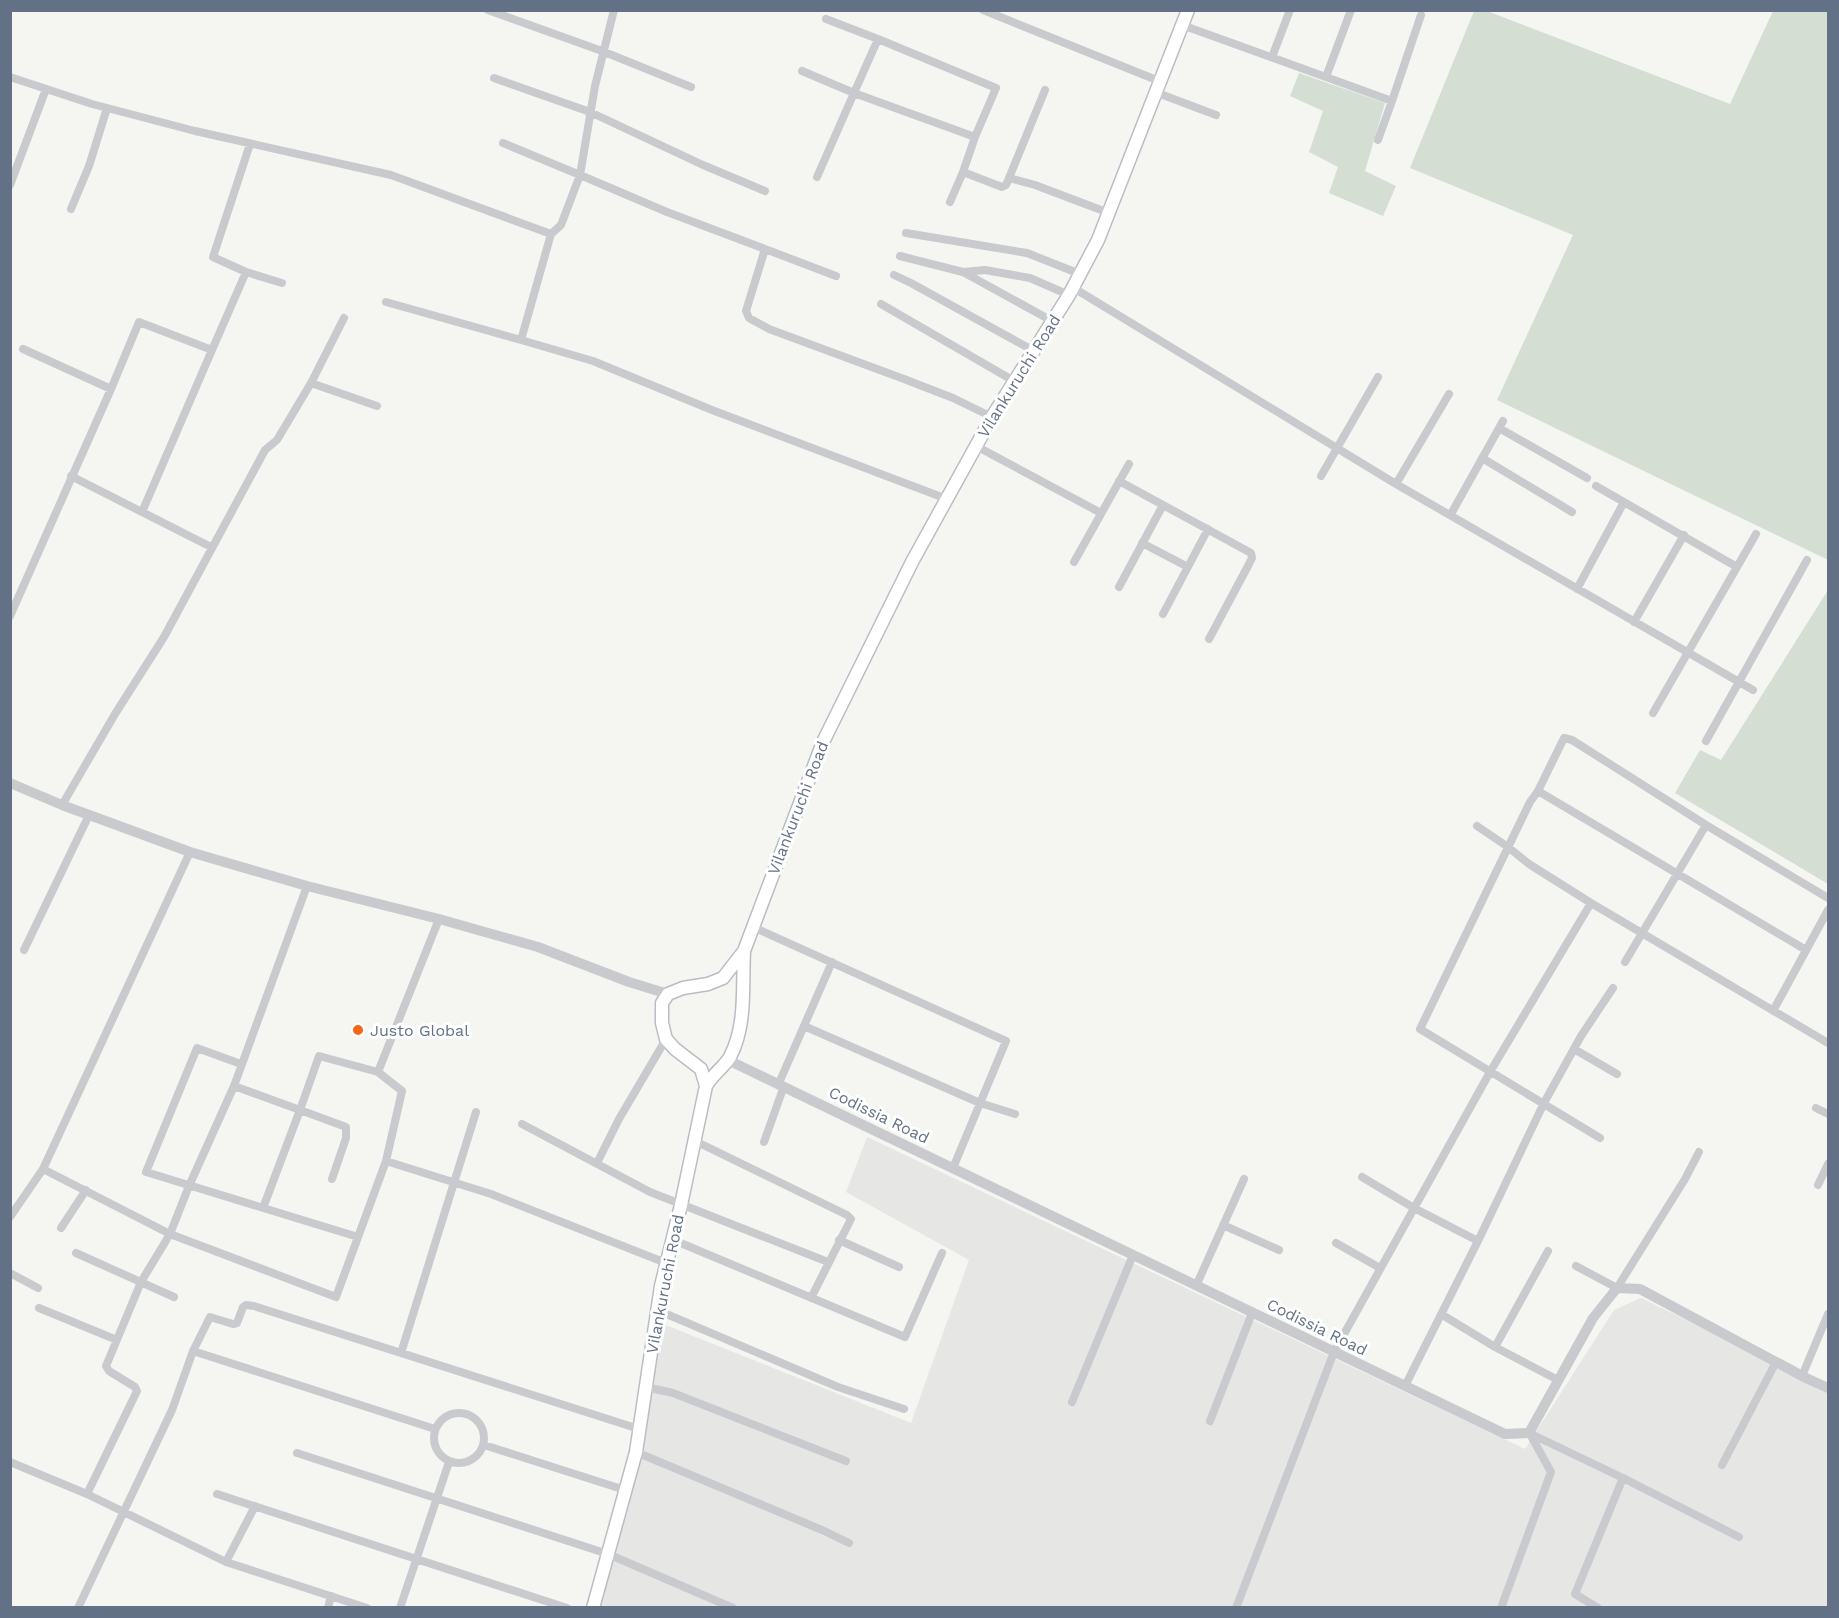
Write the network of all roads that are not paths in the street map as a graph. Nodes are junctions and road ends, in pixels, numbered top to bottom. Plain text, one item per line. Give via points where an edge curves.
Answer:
1 (488, 10) edge
2 (614, 10) edge
3 (983, 10) edge
4 (1188, 10) edge
5 (1290, 10) edge
6 (1351, 10) edge
7 (1421, 15) dead end
8 (826, 20) dead end
9 (1182, 25) junction
10 (878, 39) junction
11 (602, 51) junction
12 (1272, 57) junction
13 (802, 71) dead end
14 (10, 77) edge
15 (1326, 77) junction
16 (494, 78) dead end
17 (1157, 86) junction
18 (691, 87) dead end
19 (46, 89) junction
20 (1045, 90) dead end
21 (854, 93) junction
22 (1392, 101) junction
23 (107, 108) junction
24 (590, 112) junction
25 (1216, 115) dead end
26 (975, 137) junction
27 (1378, 140) dead end
28 (503, 143) dead end
29 (250, 144) junction
30 (963, 172) junction
31 (580, 175) junction
32 (817, 177) dead end
33 (1009, 178) junction
34 (10, 185) edge
35 (765, 191) dead end
36 (950, 202) dead end
37 (71, 209) dead end
38 (1108, 213) junction
39 (906, 233) dead end
40 (551, 234) junction
41 (765, 249) junction
42 (900, 256) dead end
43 (246, 272) junction
44 (963, 272) junction
45 (1080, 274) junction
46 (836, 276) dead end
47 (894, 276) dead end
48 (282, 283) dead end
49 (1071, 291) junction
50 (386, 302) dead end
51 (881, 304) dead end
52 (344, 318) dead end
53 (1052, 321) junction
54 (521, 340) junction
55 (22, 349) dead end
56 (212, 350) junction
57 (1034, 351) junction
58 (1378, 377) dead end
59 (1014, 381) junction
60 (311, 383) junction
61 (111, 389) junction
62 (1449, 394) dead end
63 (377, 406) dead end
64 (992, 417) junction
65 (976, 446) junction
66 (1338, 448) junction
67 (1482, 458) junction
68 (1129, 464) dead end
69 (71, 476) junction
70 (1321, 476) dead end
71 (1587, 478) dead end
72 (1119, 481) junction
73 (1396, 484) junction
74 (1596, 486) dead end
75 (947, 499) junction
76 (1624, 502) junction
77 (1163, 505) junction
78 (142, 512) junction
79 (1572, 512) dead end
80 (1101, 513) junction
81 (1450, 514) junction
82 (1208, 529) junction
83 (1756, 534) dead end
84 (1684, 535) junction
85 (1142, 543) junction
86 (212, 547) junction
87 (1807, 560) dead end
88 (1074, 562) dead end
89 (1188, 567) junction
90 (1737, 567) junction
91 (1119, 587) dead end
92 (1577, 589) junction
93 (1162, 614) dead end
94 (10, 616) edge
95 (1634, 622) junction
96 (1209, 639) dead end
97 (1688, 652) junction
98 (1739, 681) junction
99 (1753, 690) dead end
100 (1653, 713) dead end
101 (1706, 741) dead end
102 (10, 783) edge
103 (1538, 791) junction
104 (62, 805) junction
105 (89, 815) junction
106 (1706, 825) junction
107 (1477, 826) dead end
108 (1508, 847) junction
109 (190, 852) junction
110 (1678, 873) junction
111 (307, 886) junction
112 (1828, 898) edge
113 (1591, 903) junction
114 (1828, 909) edge
115 (439, 919) junction
116 (753, 927) junction
117 (1642, 934) junction
118 (24, 950) dead end
119 (1806, 950) junction
120 (744, 951) junction
121 (832, 962) junction
122 (1625, 962) dead end
123 (1612, 988) dead end
124 (668, 994) junction
125 (1773, 1011) junction
126 (804, 1026) junction
127 (666, 1039) junction
128 (1828, 1044) edge
129 (1574, 1049) junction
130 (728, 1060) junction
131 (241, 1064) junction
132 (378, 1072) junction
133 (1490, 1072) junction
134 (1617, 1074) dead end
135 (781, 1085) junction
136 (234, 1086) junction
137 (705, 1086) junction
138 (980, 1103) junction
139 (1544, 1103) junction
140 (1816, 1108) dead end
141 (300, 1110) junction
142 (476, 1112) dead end
143 (1015, 1114) dead end
144 (1828, 1114) edge
145 (522, 1124) dead end
146 (1600, 1138) dead end
147 (693, 1140) junction
148 (764, 1142) dead end
149 (1699, 1152) dead end
150 (386, 1161) junction
151 (597, 1163) junction
152 (1828, 1164) edge
153 (953, 1168) junction
154 (43, 1169) junction
155 (1362, 1177) dead end
156 (332, 1179) dead end
157 (1244, 1179) dead end
158 (455, 1182) junction
159 (1818, 1185) dead end
160 (189, 1186) junction
161 (86, 1190) junction
162 (681, 1205) junction
163 (263, 1208) junction
164 (1414, 1208) junction
165 (10, 1217) edge
166 (1223, 1225) junction
167 (61, 1228) dead end
168 (170, 1234) junction
169 (358, 1238) junction
170 (671, 1239) junction
171 (839, 1240) junction
172 (1478, 1241) junction
173 (1336, 1243) dead end
174 (1279, 1250) dead end
175 (1548, 1251) dead end
176 (76, 1253) dead end
177 (942, 1253) dead end
178 (1132, 1255) junction
179 (828, 1262) junction
180 (666, 1263) junction
181 (1576, 1266) dead end
182 (899, 1267) dead end
183 (1380, 1268) junction
184 (10, 1273) edge
185 (141, 1282) junction
186 (1196, 1286) junction
187 (38, 1288) dead end
188 (1617, 1288) junction
189 (174, 1297) dead end
190 (811, 1298) junction
191 (39, 1308) dead end
192 (657, 1310) junction
193 (1252, 1313) junction
194 (1441, 1314) junction
195 (1828, 1314) edge
196 (117, 1340) junction
197 (1495, 1347) junction
198 (193, 1350) junction
199 (1334, 1352) junction
200 (400, 1353) junction
201 (1776, 1362) junction
202 (1802, 1376) junction
203 (1558, 1380) junction
204 (1405, 1386) junction
205 (646, 1387) junction
206 (1828, 1388) edge
207 (1072, 1402) dead end
208 (904, 1409) dead end
209 (1210, 1420) dead end
210 (435, 1429) junction
211 (639, 1429) junction
212 (1529, 1433) junction
213 (484, 1445) junction
214 (636, 1452) junction
215 (297, 1453) dead end
216 (449, 1461) junction
217 (846, 1461) dead end
218 (10, 1462) edge
219 (1722, 1465) dead end
220 (1623, 1478) junction
221 (625, 1490) junction
222 (87, 1494) junction
223 (217, 1494) dead end
224 (436, 1498) junction
225 (255, 1506) junction
226 (124, 1512) junction
227 (1740, 1537) dead end
228 (849, 1543) dead end
229 (608, 1554) junction
230 (415, 1558) junction
231 (226, 1562) junction
232 (331, 1596) junction
233 (78, 1608) edge
234 (328, 1608) edge
235 (367, 1608) edge
236 (400, 1608) edge
237 (567, 1608) edge
238 (593, 1608) edge
239 (733, 1608) edge
240 (1236, 1608) edge
241 (1501, 1608) edge
242 (1598, 1608) edge

1 - 11 street
2 - 11 street
3 - 17 street
4 - 9 main road, Vilankuruchi Road
5 - 12 street
6 - 15 street
7 - 22 street
8 - 10 street
9 - 12 street
9 - 17 main road, Vilankuruchi Road
10 - 21 street
10 - 26 street via 996,88
11 - 18 street
11 - 24 street
12 - 15 street
13 - 21 street
14 - 19 street
15 - 22 street
16 - 24 street
17 - 25 street
17 - 38 main road, Vilankuruchi Road
19 - 23 street
19 - 34 street
20 - 33 street
21 - 26 street
21 - 32 street
22 - 27 street
23 - 29 street
23 - 37 street
24 - 31 street
24 - 35 street
26 - 30 street
28 - 31 street
29 - 40 street via 391,175
29 - 43 street via 213,257
30 - 33 street via 1002,187
30 - 36 street
31 - 40 street via 561,225
31 - 41 street
33 - 38 street
38 - 45 main road, Vilankuruchi Road
39 - 45 street via 1027,253
40 - 54 street
41 - 46 street
41 - 64 street via 746,311 749,318
42 - 44 street
43 - 48 street
43 - 56 street
44 - 49 street via 985,270
44 - 53 street
45 - 49 main road, Vilankuruchi Road
47 - 57 street
49 - 53 main road, Vilankuruchi Road
49 - 66 street
50 - 54 street
51 - 59 street
52 - 60 street
53 - 57 main road, Vilankuruchi Road
54 - 75 street via 593,361
55 - 61 street
56 - 61 street via 139,322
56 - 78 street
57 - 59 main road, Vilankuruchi Road
58 - 66 street
59 - 64 main road, Vilankuruchi Road
60 - 63 street
60 - 86 street via 278,440 265,450
61 - 69 street
62 - 73 street
64 - 65 main road, Vilankuruchi Road
65 - 75 main road, Vilankuruchi Road
65 - 80 street
66 - 70 street
66 - 73 street
67 - 71 street via 1501,425
67 - 79 street
67 - 81 street
68 - 72 street
69 - 78 street
69 - 94 street
72 - 77 street
72 - 80 street
73 - 81 street
74 - 76 street
75 - 116 main road, Vilankuruchi Road via 823,742
76 - 84 street
76 - 92 street
77 - 82 street
77 - 85 street
78 - 86 street
80 - 88 street
81 - 92 street
82 - 89 street
82 - 96 street via 1251,553 1252,558
83 - 90 street
84 - 90 street
84 - 95 street
85 - 89 street
85 - 91 street
86 - 104 street via 164,637
87 - 98 street
89 - 93 street
90 - 97 street
92 - 95 street
95 - 97 street
97 - 98 street
97 - 100 street
98 - 99 street
98 - 101 street
102 - 104 street
103 - 106 street via 1564,738
103 - 108 street
103 - 110 street
104 - 105 street
105 - 109 street
105 - 118 street
106 - 110 street
106 - 112 street
107 - 108 street
108 - 113 street
108 - 133 street via 1420,1029
109 - 111 street
109 - 154 street
110 - 117 street
110 - 119 street
111 - 115 street
111 - 131 street
113 - 117 street
113 - 133 street
114 - 119 street
115 - 124 street via 538,947
115 - 132 street
116 - 120 main road, Vilankuruchi Road
116 - 121 street
117 - 122 street
117 - 125 street
119 - 125 street
120 - 124 main road, Vilankuruchi Road via 723,978
120 - 130 main road via 744,1008 738,1040
121 - 126 street
121 - 138 street via 1006,1041
123 - 129 street
124 - 127 main road via 662,1003
125 - 128 street
126 - 135 street
126 - 138 street
127 - 137 main road via 701,1069
127 - 151 street
129 - 134 street
129 - 139 street
130 - 135 street, Codissia Road
130 - 137 main road
131 - 136 street
131 - 160 street via 197,1048 146,1172
132 - 141 street via 319,1056
132 - 150 street via 402,1091
133 - 139 street
133 - 164 street
135 - 148 street
135 - 153 street, Codissia Road
136 - 141 street
136 - 160 street
137 - 147 main road, Vilankuruchi Road
138 - 143 street
138 - 153 street
139 - 146 street
139 - 172 street
140 - 144 street
141 - 156 street via 346,1127
141 - 163 street
142 - 158 street
145 - 151 street
147 - 162 main road, Vilankuruchi Road
147 - 171 street via 847,1215 851,1219
149 - 188 street
150 - 158 street
150 - 169 street
151 - 162 street
152 - 159 street
153 - 178 street, Codissia Road
154 - 161 street
154 - 165 street
155 - 164 street
157 - 166 street
158 - 180 street
158 - 200 street
160 - 163 street
160 - 168 street
161 - 167 street
161 - 168 street
162 - 170 main road, Vilankuruchi Road
162 - 179 street
163 - 169 street
164 - 172 street
164 - 183 street
166 - 174 street
166 - 186 street
168 - 169 street via 336,1297
168 - 185 street
170 - 180 main road, Vilankuruchi Road
170 - 190 street
171 - 179 street
171 - 182 street
172 - 194 street
173 - 183 street
175 - 197 street
176 - 185 street
177 - 190 street via 905,1337
178 - 186 street, Codissia Road
178 - 207 street
179 - 190 street
180 - 192 main road, Vilankuruchi Road
181 - 188 street
183 - 199 street
184 - 187 street
185 - 189 street
185 - 196 street
186 - 193 street, Codissia Road
188 - 201 street via 1640,1289
188 - 203 street via 1593,1318
191 - 196 street
192 - 205 main road, Vilankuruchi Road
192 - 208 street via 838,1386
193 - 199 street, Codissia Road
193 - 209 street
194 - 197 street
194 - 204 street
195 - 202 street
196 - 222 street via 106,1366 137,1391
197 - 203 street
198 - 200 street via 210,1317 234,1324 246,1305
198 - 210 street
198 - 226 street via 172,1410
199 - 204 street, Codissia Road
199 - 240 street
200 - 211 street
201 - 202 street
201 - 219 street
202 - 206 street
203 - 212 street
204 - 212 street, Codissia Road via 1505,1434
205 - 211 main road, Vilankuruchi Road
205 - 217 street via 673,1393
210 - 213 street via 446,1416 463,1413 478,1421
210 - 216 street via 434,1444
211 - 214 main road, Vilankuruchi Road
212 - 220 street
212 - 241 street via 1551,1472
213 - 216 street via 466,1463
213 - 221 street
214 - 221 main road, Vilankuruchi Road
214 - 228 street
215 - 224 street
216 - 224 street
218 - 222 street
220 - 227 street
220 - 242 street via 1575,1594
221 - 229 main road, Vilankuruchi Road
222 - 226 street
223 - 225 street
224 - 229 street
224 - 230 street
225 - 230 street
225 - 231 street
226 - 231 street
226 - 233 street
229 - 238 main road, Vilankuruchi Road
229 - 239 street
230 - 236 street
230 - 237 street
231 - 232 street
232 - 234 street
232 - 235 street

